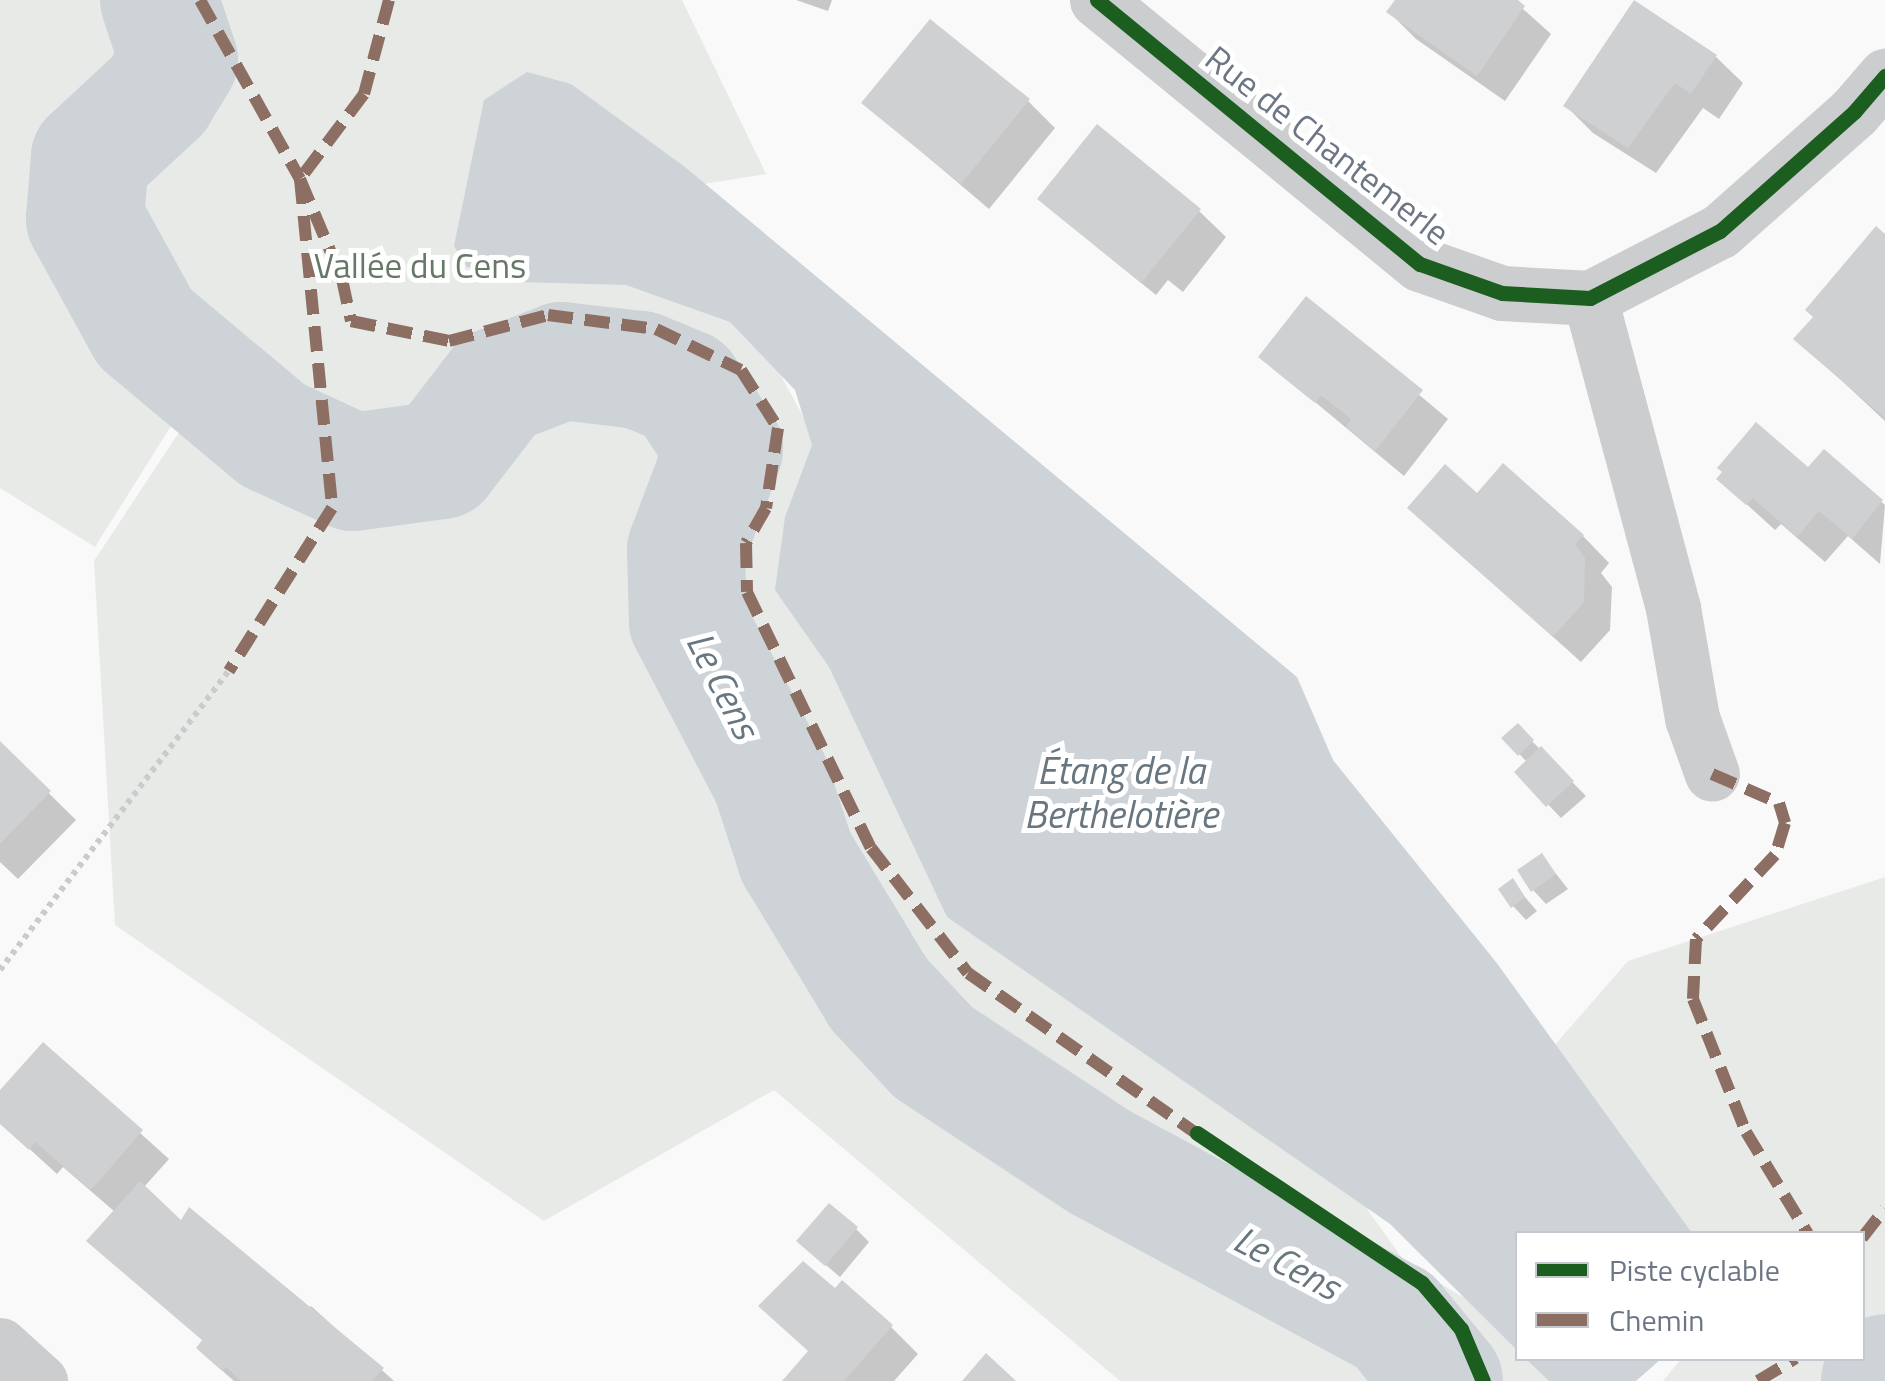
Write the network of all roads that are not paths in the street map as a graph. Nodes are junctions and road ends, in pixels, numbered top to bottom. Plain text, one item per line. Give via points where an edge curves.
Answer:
1 (1097, 0) edge
2 (1885, 76) edge
3 (1590, 298) junction
4 (1712, 774) dead end
5 (0, 1346) edge
6 (40, 1381) edge

1 - 3 street, Rue de Chantemerle via 1420,264 1502,293
2 - 3 street via 1854,112 1720,231
3 - 4 street via 1673,608 1692,718
5 - 6 street

